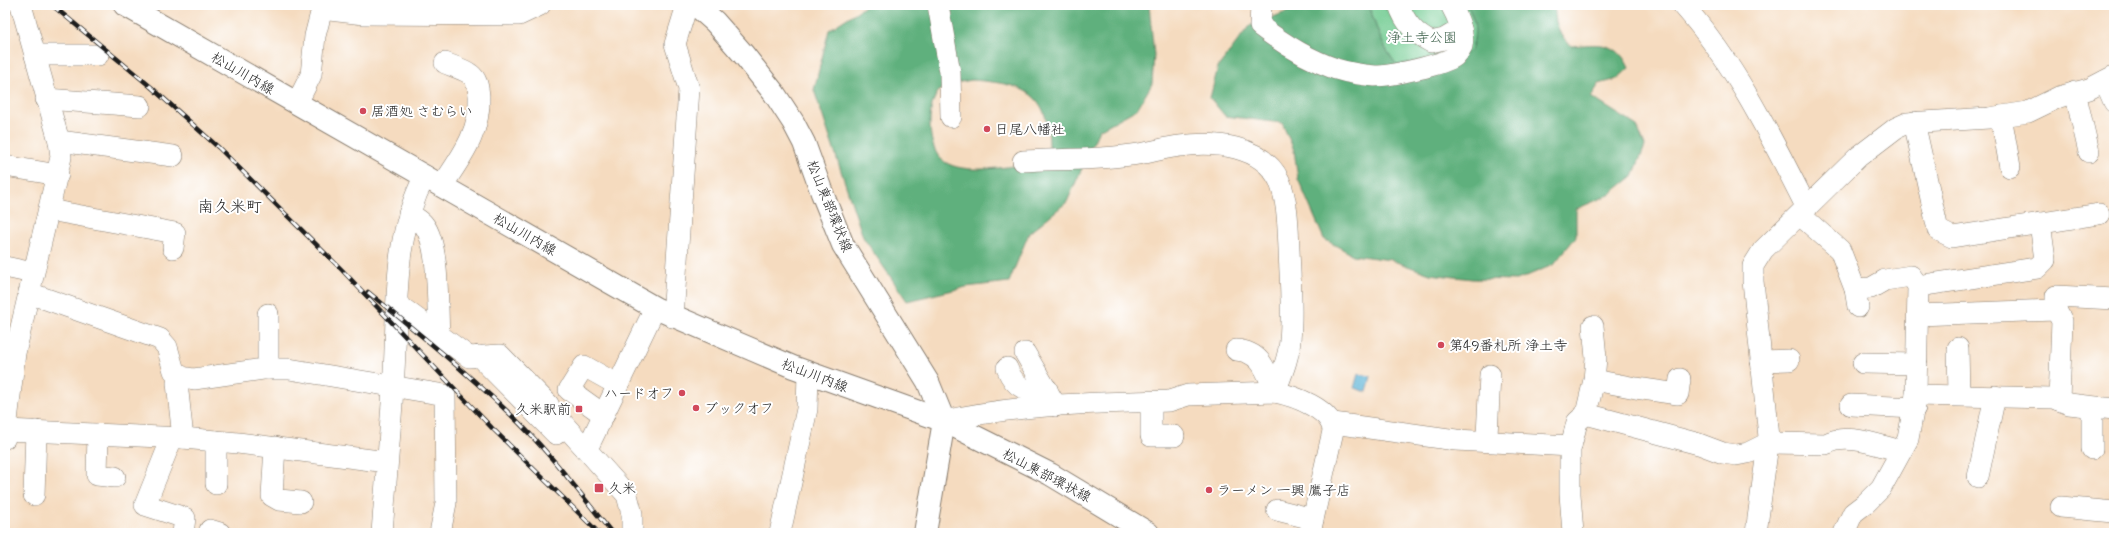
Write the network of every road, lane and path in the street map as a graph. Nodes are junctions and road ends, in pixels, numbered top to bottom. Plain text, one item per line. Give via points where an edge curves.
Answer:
1 (21, 5) edge
2 (125, 5) edge
3 (540, 5) edge
4 (687, 5) edge
5 (696, 5) edge
6 (938, 5) edge
7 (1261, 5) edge
8 (1400, 5) edge
9 (1451, 5) edge
10 (1683, 5) edge
11 (322, 7) edge
12 (447, 10) edge
13 (1461, 29) junction
14 (35, 56) junction
15 (98, 56) dead end
16 (445, 63) dead end
17 (2109, 79) edge
18 (2075, 92) junction
19 (46, 99) junction
20 (2114, 102) edge
21 (297, 104) junction
22 (140, 106) dead end
23 (2001, 116) junction
24 (951, 117) dead end
25 (1914, 122) junction
26 (59, 140) junction
27 (2089, 152) dead end
28 (173, 156) dead end
29 (1023, 161) dead end
30 (5, 166) edge
31 (2010, 167) dead end
32 (58, 176) junction
33 (433, 181) junction
34 (49, 210) junction
35 (1803, 211) junction
36 (409, 214) junction
37 (2099, 214) dead end
38 (2040, 223) junction
39 (173, 248) dead end
40 (5, 267) edge
41 (2037, 268) junction
42 (31, 283) junction
43 (1918, 286) junction
44 (2114, 299) edge
45 (2056, 303) junction
46 (396, 304) junction
47 (664, 312) junction
48 (268, 314) dead end
49 (1918, 315) junction
50 (1593, 326) dead end
51 (439, 335) junction
52 (1958, 348) dead end
53 (1236, 350) dead end
54 (1025, 353) dead end
55 (1789, 360) dead end
56 (1761, 361) junction
57 (1863, 363) dead end
58 (1917, 364) junction
59 (1007, 368) dead end
60 (268, 369) junction
61 (808, 373) junction
62 (1490, 375) dead end
63 (182, 377) junction
64 (1680, 379) dead end
65 (1594, 380) junction
66 (618, 385) junction
67 (393, 387) junction
68 (1275, 392) junction
69 (1959, 395) junction
70 (1995, 396) junction
71 (1052, 397) junction
72 (2059, 400) junction
73 (1916, 401) junction
74 (1151, 402) junction
75 (1851, 405) dead end
76 (2092, 408) junction
77 (2114, 409) edge
78 (1586, 414) junction
79 (604, 415) junction
80 (944, 421) junction
81 (1333, 423) junction
82 (36, 431) junction
83 (5, 434) edge
84 (98, 434) junction
85 (1174, 436) dead end
86 (177, 438) junction
87 (216, 441) junction
88 (1483, 441) junction
89 (1768, 443) junction
90 (583, 445) junction
91 (1571, 446) junction
92 (275, 447) junction
93 (2092, 449) dead end
94 (1901, 451) junction
95 (387, 462) junction
96 (115, 477) dead end
97 (1978, 477) dead end
98 (216, 484) dead end
99 (34, 495) dead end
100 (301, 502) dead end
101 (2061, 508) dead end
102 (1277, 510) dead end
103 (2114, 512) edge
104 (1312, 526) edge
105 (183, 533) edge
106 (382, 533) edge
107 (440, 533) edge
108 (632, 533) edge
109 (780, 533) edge
110 (925, 533) edge
111 (1148, 533) edge
112 (1573, 533) edge
113 (1756, 533) edge
114 (1844, 533) edge

1 - 14 street
2 - 21 main road, 松山川内線
3 - 12 street via 519,15
4 - 47 street via 675,44 689,94
5 - 80 main road, 松山東部環状線 via 744,55 793,122 804,143 843,244 928,382
6 - 24 street via 950,72
7 - 13 street via 1260,26 1266,31 1303,54 1354,74 1377,76 1440,63 1455,56 1461,46
8 - 13 street via 1407,23 1419,36 1431,42 1444,40
9 - 13 street via 1457,14
10 - 35 street via 1723,56 1758,112
11 - 12 street via 364,14
11 - 21 street via 315,36 311,75
14 - 15 street
14 - 19 street
16 - 33 street via 470,74 478,84 478,119 474,134
17 - 18 street via 2089,89
17 - 20 street
18 - 23 street via 2059,96 2028,112
18 - 27 street
19 - 22 street
19 - 26 street
21 - 33 main road, 松山川内線
23 - 25 street
23 - 31 street
25 - 35 street via 1896,128 1858,157
25 - 38 street via 1938,230 1952,236
26 - 28 street
26 - 32 street via 61,157
29 - 68 street via 1136,154 1203,144 1252,153 1269,165 1279,180 1288,222 1290,341
30 - 32 street
32 - 34 street
33 - 36 street via 414,196
33 - 47 main road, 松山川内線
34 - 39 street via 175,233
34 - 42 street
35 - 43 street via 1840,250 1857,298 1885,280 1911,276
35 - 56 street via 1763,250 1753,266 1752,280
36 - 46 street via 402,238
36 - 51 street via 424,224 434,253
37 - 38 street
38 - 41 street via 2045,260
40 - 42 street
41 - 43 street
41 - 45 street
42 - 63 street via 160,339 167,347 174,371
42 - 83 street via 15,353
43 - 49 street
44 - 45 street
45 - 49 street
45 - 72 street via 2062,321
46 - 51 street
46 - 67 street
47 - 61 main road, 松山川内線
47 - 66 street
48 - 60 street
49 - 58 street
50 - 65 street via 1596,358
51 - 90 street via 469,357 500,355 548,404
52 - 69 street
53 - 68 street via 1248,351 1256,356
54 - 71 street
55 - 56 street
56 - 89 street
57 - 58 street
58 - 73 street
59 - 71 street via 1011,379 1018,386
60 - 63 street via 194,379
60 - 67 street via 290,369
61 - 80 main road, 松山川内線
61 - 109 street via 807,409
62 - 88 street via 1487,436
63 - 86 street via 177,383
64 - 65 street via 1678,394
65 - 78 street
66 - 79 street
66 - 79 street via 584,366 570,390
67 - 95 street
67 - 107 street via 446,395 446,503
68 - 74 street via 1188,395 1169,401
68 - 81 street via 1309,404
69 - 70 street
69 - 73 street
70 - 72 street
70 - 97 street
71 - 74 street
71 - 80 street via 1032,407
72 - 76 street
73 - 75 street
73 - 94 street via 1908,439
74 - 85 street via 1151,436
76 - 77 street
76 - 93 street
78 - 89 street via 1655,424 1723,453 1748,453
78 - 91 street via 1577,422
79 - 90 street
80 - 110 main road
80 - 111 main road, 松山東部環状線 via 1050,474
81 - 88 street via 1456,440
81 - 104 street
82 - 83 street
82 - 84 street
82 - 99 street
84 - 86 street
84 - 96 street via 97,475
86 - 87 street
86 - 105 street via 146,505 185,518
87 - 92 street
87 - 98 street
88 - 91 street
89 - 94 street via 1826,444 1834,440 1847,439
89 - 113 street
90 - 108 street via 627,495 632,514
91 - 112 street via 1570,494
92 - 95 street
92 - 100 street via 272,496 279,500
94 - 114 street via 1881,488 1853,513
95 - 106 street
101 - 103 street
102 - 104 street

